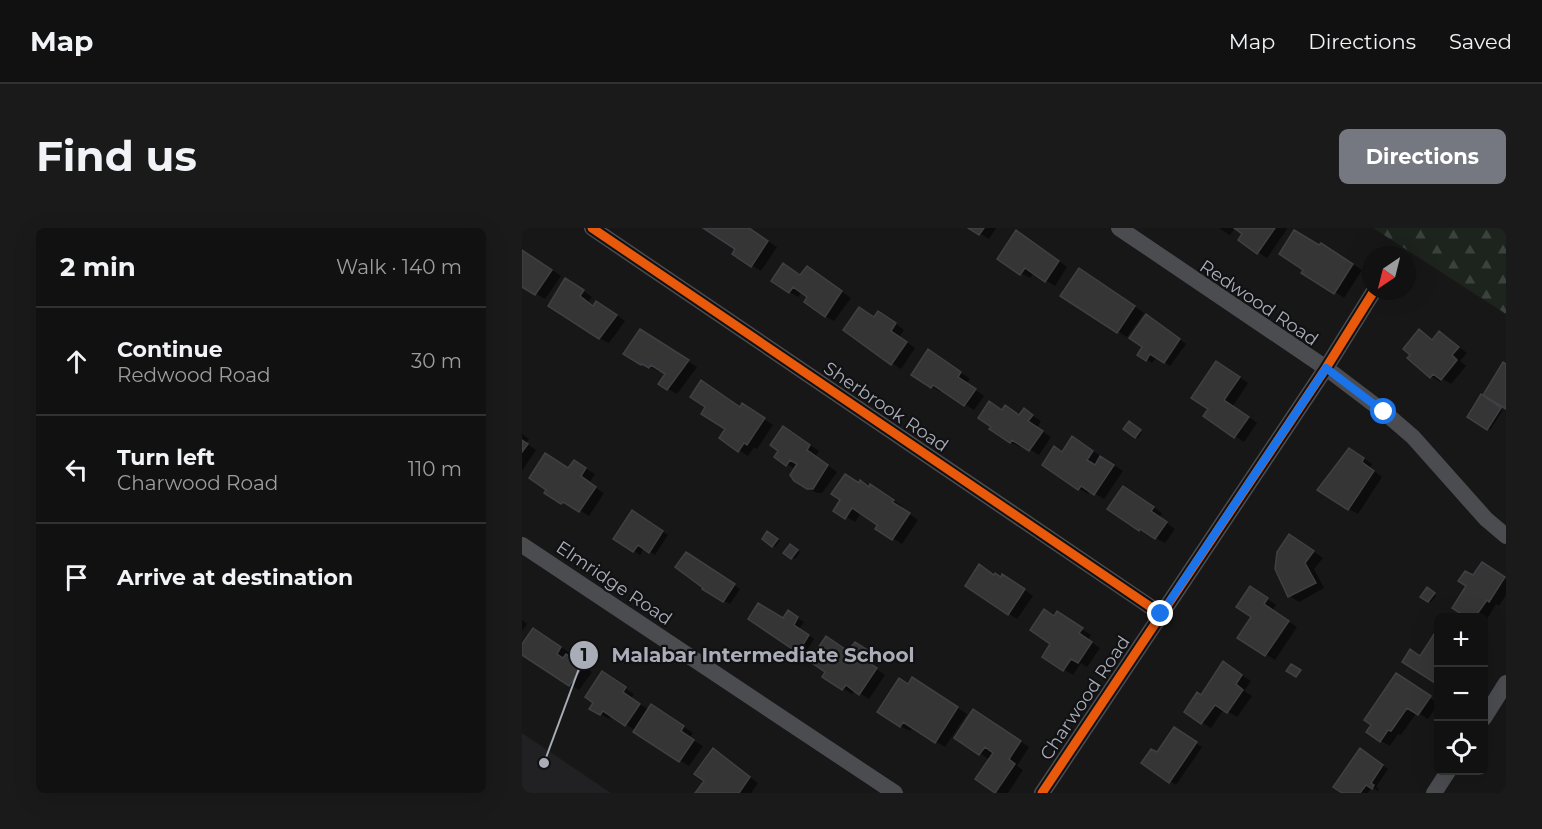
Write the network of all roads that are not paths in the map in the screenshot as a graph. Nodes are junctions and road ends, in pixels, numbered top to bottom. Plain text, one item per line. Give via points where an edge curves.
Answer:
1 (592, 228) edge
2 (1119, 228) edge
3 (1368, 300) edge
4 (1326, 368) junction
5 (1506, 536) edge
6 (522, 545) edge
7 (1161, 614) junction
8 (1506, 683) edge
9 (1488, 712) edge
10 (1446, 775) edge
11 (895, 793) edge
12 (1042, 793) edge
13 (1434, 793) edge

1 - 7 street, Sherbrook Road
2 - 4 street, Redwood Road
3 - 4 street, Charwood Road
4 - 5 street, Redwood Road via 1413,437
4 - 7 street, Charwood Road
6 - 11 street, Elmridge Road
7 - 12 street, Charwood Road
8 - 9 street
10 - 13 street

